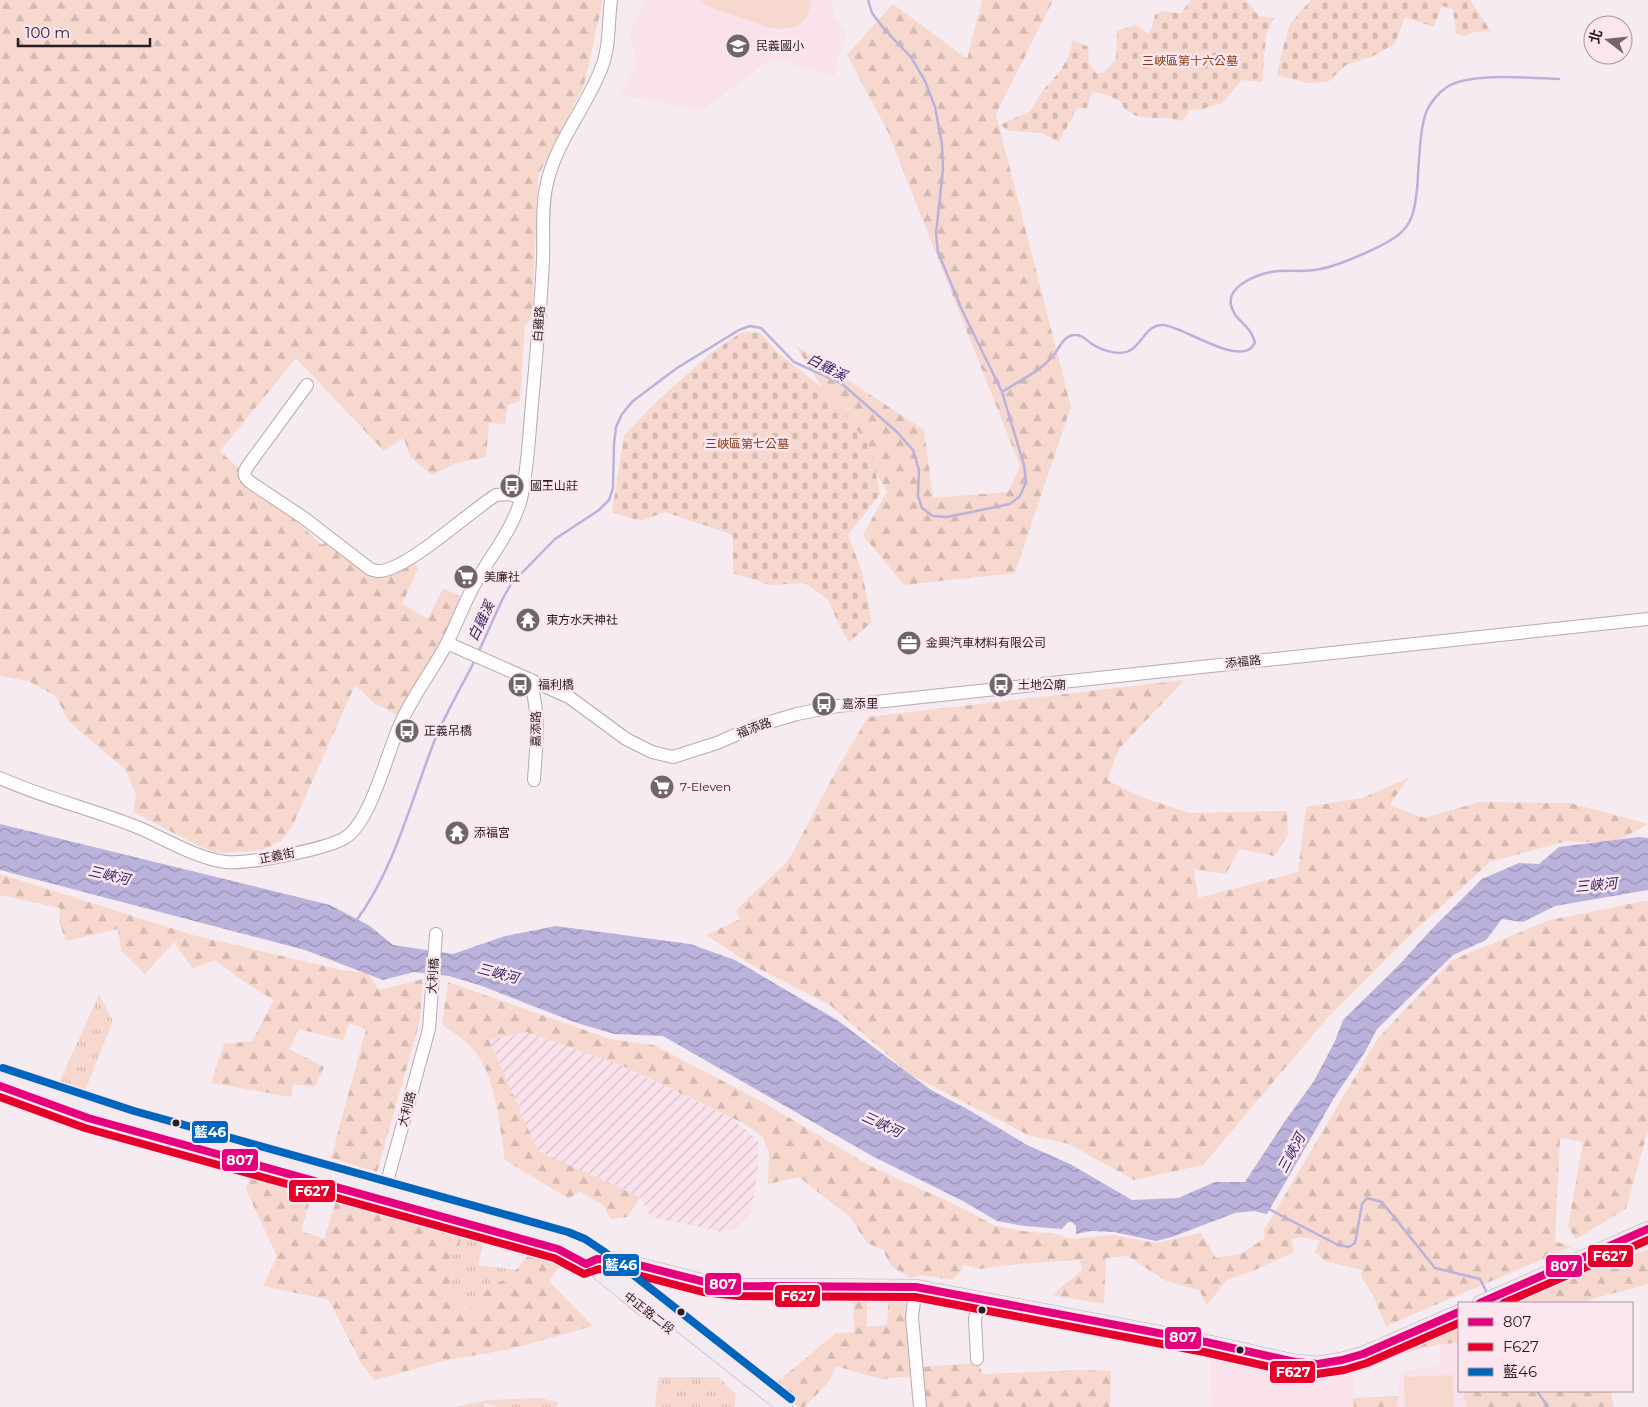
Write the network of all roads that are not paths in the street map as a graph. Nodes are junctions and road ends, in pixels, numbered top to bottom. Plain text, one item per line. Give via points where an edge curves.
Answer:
1 (611, 0) edge
2 (307, 385) dead end
3 (521, 498) junction
4 (1648, 619) edge
5 (447, 643) junction
6 (530, 679) junction
7 (838, 706) joint
8 (0, 778) edge
9 (534, 780) dead end
10 (436, 934) dead end
11 (430, 1018) joint
12 (0, 1077) edge
13 (0, 1086) edge
14 (383, 1195) junction
15 (1648, 1229) edge
16 (592, 1262) junction
17 (916, 1287) junction
18 (980, 1300) junction
19 (1483, 1302) edge
20 (1458, 1312) edge
21 (978, 1359) dead end
22 (769, 1407) edge
23 (785, 1407) edge
24 (920, 1407) edge

1 - 3 street, 白雞路 via 604,62 547,181 537,351
2 - 3 street via 246,467 245,476 370,569 387,570 415,555 496,495 510,494
3 - 5 street, 白雞路 via 512,523 475,583
4 - 7 street, 添福路
5 - 6 street
5 - 8 street, 正義街 via 400,724 359,826 350,835 329,845 252,861 214,860 135,826
6 - 7 street, 福添路 via 569,697 626,739 652,752 673,757 756,726
6 - 9 street, 嘉添路 via 537,717
10 - 11 street, 大利橋
11 - 14 street, 大利路
12 - 14 main road, 中正路二段 via 131,1121
13 - 14 main road, 中正路二段 via 88,1118
14 - 16 main road, 中正路二段 via 565,1242 580,1248
15 - 19 main road
16 - 17 main road via 619,1260 705,1282 740,1286
16 - 22 main road, 中正路二段
16 - 23 main road, 中正路二段
17 - 18 main road
17 - 24 street via 912,1317
18 - 20 main road via 1318,1364 1363,1354
18 - 21 street via 975,1318

